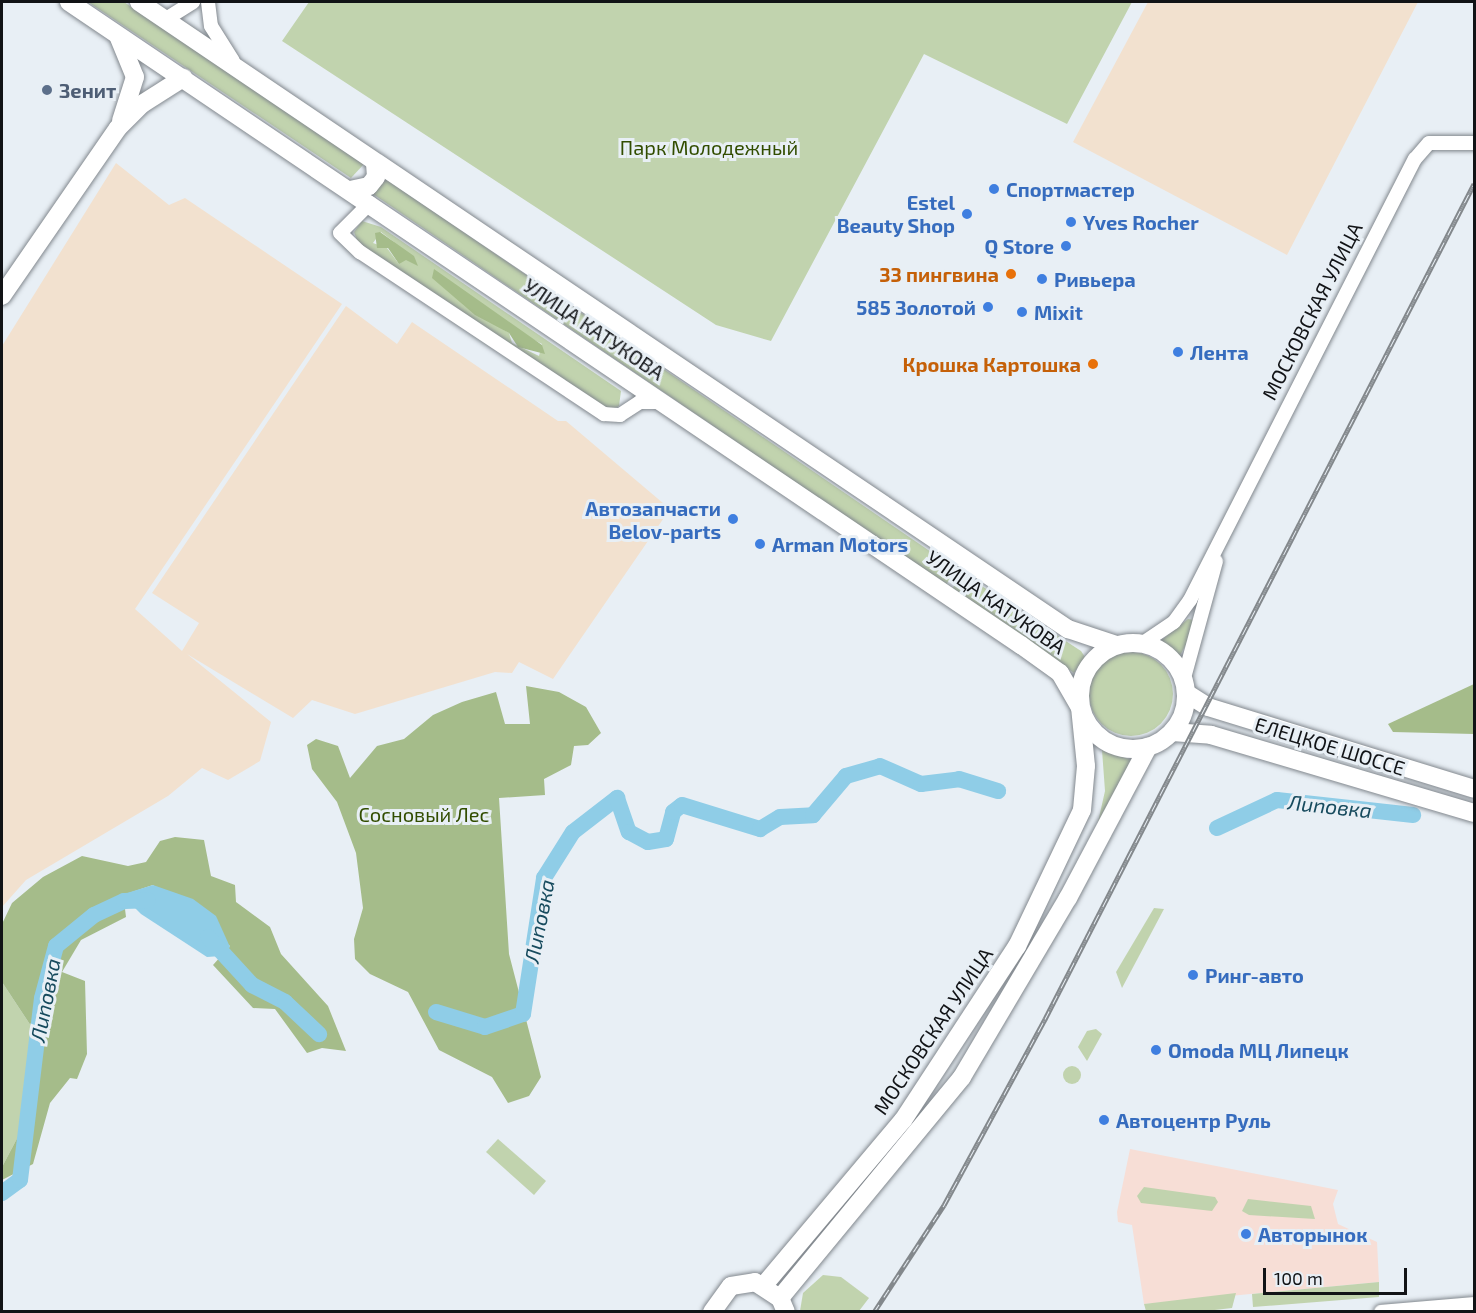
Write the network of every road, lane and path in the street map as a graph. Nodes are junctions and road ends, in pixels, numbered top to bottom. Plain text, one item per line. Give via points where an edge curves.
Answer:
1 (69, 2) edge
2 (139, 2) edge
3 (193, 2) edge
4 (208, 2) edge
5 (166, 19) junction
6 (116, 33) junction
7 (245, 73) junction
8 (183, 78) junction
9 (118, 128) junction
10 (1474, 143) edge
11 (375, 162) junction
12 (350, 190) junction
13 (370, 203) junction
14 (2, 296) edge
15 (624, 376) junction
16 (663, 402) junction
17 (620, 415) junction
18 (1220, 544) junction
19 (1143, 643) junction
20 (1116, 645) junction
21 (1185, 685) junction
22 (1080, 707) junction
23 (1172, 732) junction
24 (1148, 747) junction
25 (1474, 789) edge
26 (1474, 813) edge
27 (764, 1285) junction
28 (1474, 1304) edge
29 (783, 1305) edge
30 (712, 1311) edge
31 (1381, 1311) edge

1 - 6 main road, УЛИЦА КАТУКОВА
2 - 5 main road, УЛИЦА КАТУКОВА
3 - 5 street
4 - 7 street via 211,26
5 - 7 main road, УЛИЦА КАТУКОВА
6 - 8 main road, УЛИЦА КАТУКОВА
6 - 9 main road via 135,77
7 - 11 main road, УЛИЦА КАТУКОВА
8 - 9 main road via 142,104
8 - 12 main road, УЛИЦА КАТУКОВА
9 - 14 main road
10 - 18 street, МОСКОВСКАЯ УЛИЦА via 1429,143 1415,159
11 - 12 main road via 376,177 369,186
11 - 20 main road, УЛИЦА КАТУКОВА via 1068,629
12 - 13 main road, УЛИЦА КАТУКОВА
13 - 15 main road, УЛИЦА КАТУКОВА
13 - 17 street via 340,233 360,252 604,414
15 - 16 main road, УЛИЦА КАТУКОВА
15 - 17 street via 630,402
16 - 17 street via 640,402
16 - 22 main road, УЛИЦА КАТУКОВА via 1060,673
18 - 19 street, МОСКОВСКАЯ УЛИЦА via 1179,615
18 - 21 street, МОСКОВСКАЯ УЛИЦА
19 - 20 main road
19 - 21 main road via 1164,652
20 - 22 main road via 1086,668
21 - 23 main road via 1183,714
21 - 25 main road, ЕЛЕЦКОЕ ШОССЕ via 1208,708
22 - 24 main road via 1089,727 1106,742
22 - 27 main road, МОСКОВСКАЯ УЛИЦА via 1086,766 1082,810 1066,852 1017,945 903,1120
23 - 24 main road
23 - 26 main road, ЕЛЕЦКОЕ ШОССЕ via 1211,735
24 - 29 main road via 1068,898 962,1077
27 - 29 main road
27 - 30 main road via 731,1286
28 - 31 street

